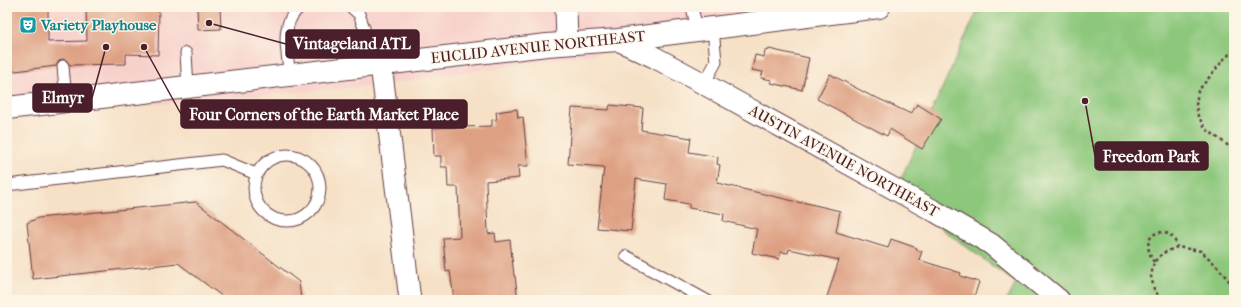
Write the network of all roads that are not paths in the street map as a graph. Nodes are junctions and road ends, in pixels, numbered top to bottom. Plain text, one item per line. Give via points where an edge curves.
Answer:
1 (300, 7) edge
2 (351, 7) edge
3 (566, 7) edge
4 (692, 7) edge
5 (879, 7) edge
6 (705, 29) junction
7 (618, 40) junction
8 (566, 43) junction
9 (186, 53) dead end
10 (375, 65) junction
11 (63, 66) dead end
12 (290, 75) junction
13 (704, 84) junction
14 (188, 88) junction
15 (66, 101) junction
16 (7, 108) edge
17 (256, 174) junction
18 (7, 185) edge
19 (626, 256) dead end
20 (410, 300) edge
21 (706, 300) edge
22 (1059, 300) edge

1 - 12 lane via 289,21 285,36
2 - 10 lane via 359,14
3 - 8 street
4 - 6 lane
5 - 6 street, EUCLID AVENUE NORTHEAST
6 - 7 street, EUCLID AVENUE NORTHEAST
6 - 13 lane via 716,62
7 - 8 street, EUCLID AVENUE NORTHEAST
7 - 13 street, AUSTIN AVENUE NORTHEAST
8 - 10 street, EUCLID AVENUE NORTHEAST
9 - 14 lane
10 - 12 street, EUCLID AVENUE NORTHEAST
10 - 20 street
11 - 15 lane
12 - 14 street, EUCLID AVENUE NORTHEAST
13 - 22 street, AUSTIN AVENUE NORTHEAST via 991,244
14 - 15 street, EUCLID AVENUE NORTHEAST
15 - 16 street, EUCLID AVENUE NORTHEAST
17 - 17 lane via 272,158 293,156 304,160 312,167 319,180 320,192 316,203 304,216 294,220 275,219 260,208 255,197
17 - 18 lane via 222,160
19 - 21 lane

